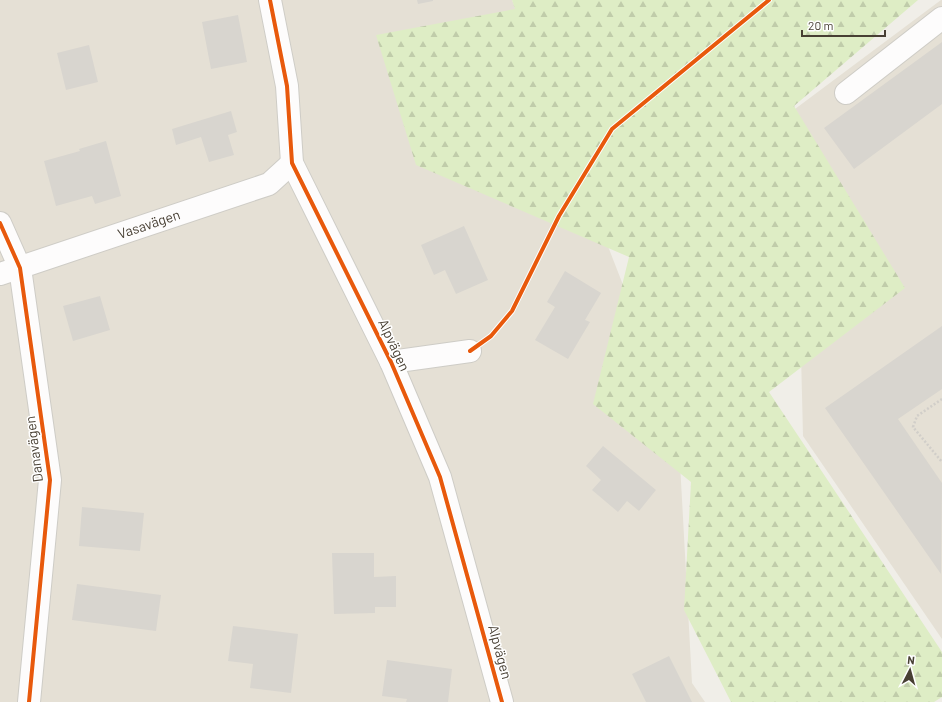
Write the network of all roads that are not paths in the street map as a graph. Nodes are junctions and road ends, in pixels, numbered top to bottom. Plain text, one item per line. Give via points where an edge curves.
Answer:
1 (270, 0) edge
2 (942, 18) edge
3 (846, 92) dead end
4 (292, 163) junction
5 (0, 223) edge
6 (10, 271) edge
7 (470, 351) dead end
8 (390, 362) junction
9 (28, 702) edge
10 (502, 702) edge

1 - 4 street, Alpvägen via 287,86
2 - 3 street
4 - 6 street, Vasavägen via 269,184
4 - 8 street, Alpvägen
5 - 6 street, Danavägen
6 - 9 street, Danavägen via 50,480
7 - 8 street
8 - 10 street, Alpvägen via 440,477

